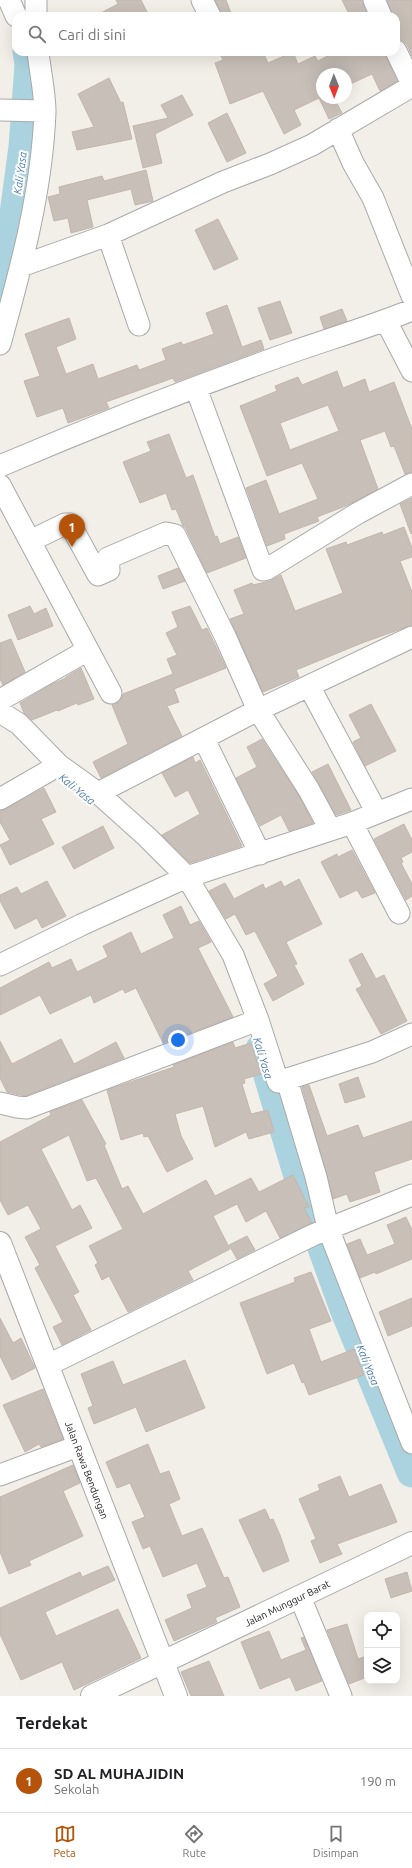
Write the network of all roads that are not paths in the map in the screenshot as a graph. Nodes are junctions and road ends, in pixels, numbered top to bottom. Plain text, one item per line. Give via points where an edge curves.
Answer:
1 (9, 0) edge
2 (202, 0) edge
3 (374, 0) edge
4 (28, 12) edge
5 (208, 12) edge
6 (379, 12) edge
7 (37, 56) edge
8 (399, 56) edge
9 (412, 85) edge
10 (24, 111) edge
11 (341, 135) junction
12 (108, 235) junction
13 (21, 266) junction
14 (412, 296) edge
15 (412, 310) edge
16 (386, 321) junction
17 (139, 325) dead end
18 (0, 344) edge
19 (412, 371) edge
20 (196, 388) junction
21 (0, 466) edge
22 (412, 484) edge
23 (0, 485) edge
24 (30, 541) junction
25 (412, 637) edge
26 (88, 650) junction
27 (309, 686) junction
28 (111, 693) dead end
29 (0, 700) edge
30 (258, 710) junction
31 (0, 712) edge
32 (204, 739) junction
33 (52, 768) junction
34 (98, 793) junction
35 (0, 799) edge
36 (412, 799) edge
37 (377, 813) junction
38 (352, 823) junction
39 (330, 829) junction
40 (260, 854) junction
41 (180, 881) junction
42 (399, 913) dead end
43 (0, 965) edge
44 (252, 1022) junction
45 (412, 1034) edge
46 (287, 1080) junction
47 (0, 1103) edge
48 (412, 1195) edge
49 (322, 1231) junction
50 (0, 1243) edge
51 (5, 1269) edge
52 (48, 1365) junction
53 (412, 1443) edge
54 (78, 1446) junction
55 (0, 1475) edge
56 (412, 1543) edge
57 (300, 1597) junction
58 (163, 1662) junction
59 (92, 1696) edge
60 (176, 1696) edge
61 (341, 1696) edge

1 - 4 street
2 - 5 street
3 - 6 street
7 - 10 street
8 - 9 street
9 - 11 street
10 - 13 street via 36,196
11 - 12 street via 223,182
11 - 14 street via 373,198
12 - 13 street
12 - 17 street
13 - 18 street
15 - 16 street
16 - 19 street
16 - 20 street via 292,352
20 - 21 street
20 - 22 street via 263,570
23 - 24 street
24 - 26 street
24 - 30 street via 70,524 98,575 109,570 108,558 166,533 175,535
25 - 27 street
26 - 28 street
26 - 29 street
27 - 30 street
27 - 37 street
30 - 32 street
30 - 39 street via 309,790
31 - 33 street via 19,724
32 - 34 street
32 - 40 street
33 - 34 street
33 - 35 street
34 - 41 street via 147,837
36 - 37 street
37 - 38 street
38 - 39 street
38 - 42 street
39 - 40 street
40 - 41 street
41 - 43 street
41 - 44 street via 233,955
44 - 46 street via 277,1081
44 - 47 street via 27,1108
45 - 46 street via 372,1052
46 - 49 street via 316,1177
48 - 49 street
49 - 52 street
49 - 53 street
50 - 51 street, Jalan Rawa Bendungan
51 - 52 street, Jalan Rawa Bendungan
52 - 54 street, Jalan Rawa Bendungan
54 - 55 street
54 - 58 street, Jalan Rawa Bendungan
56 - 57 street, Jalan Munggur Barat
57 - 58 street, Jalan Munggur Barat
57 - 61 street
58 - 59 street, Jalan Munggur Barat
58 - 60 street, Jalan Rawa Bendungan

